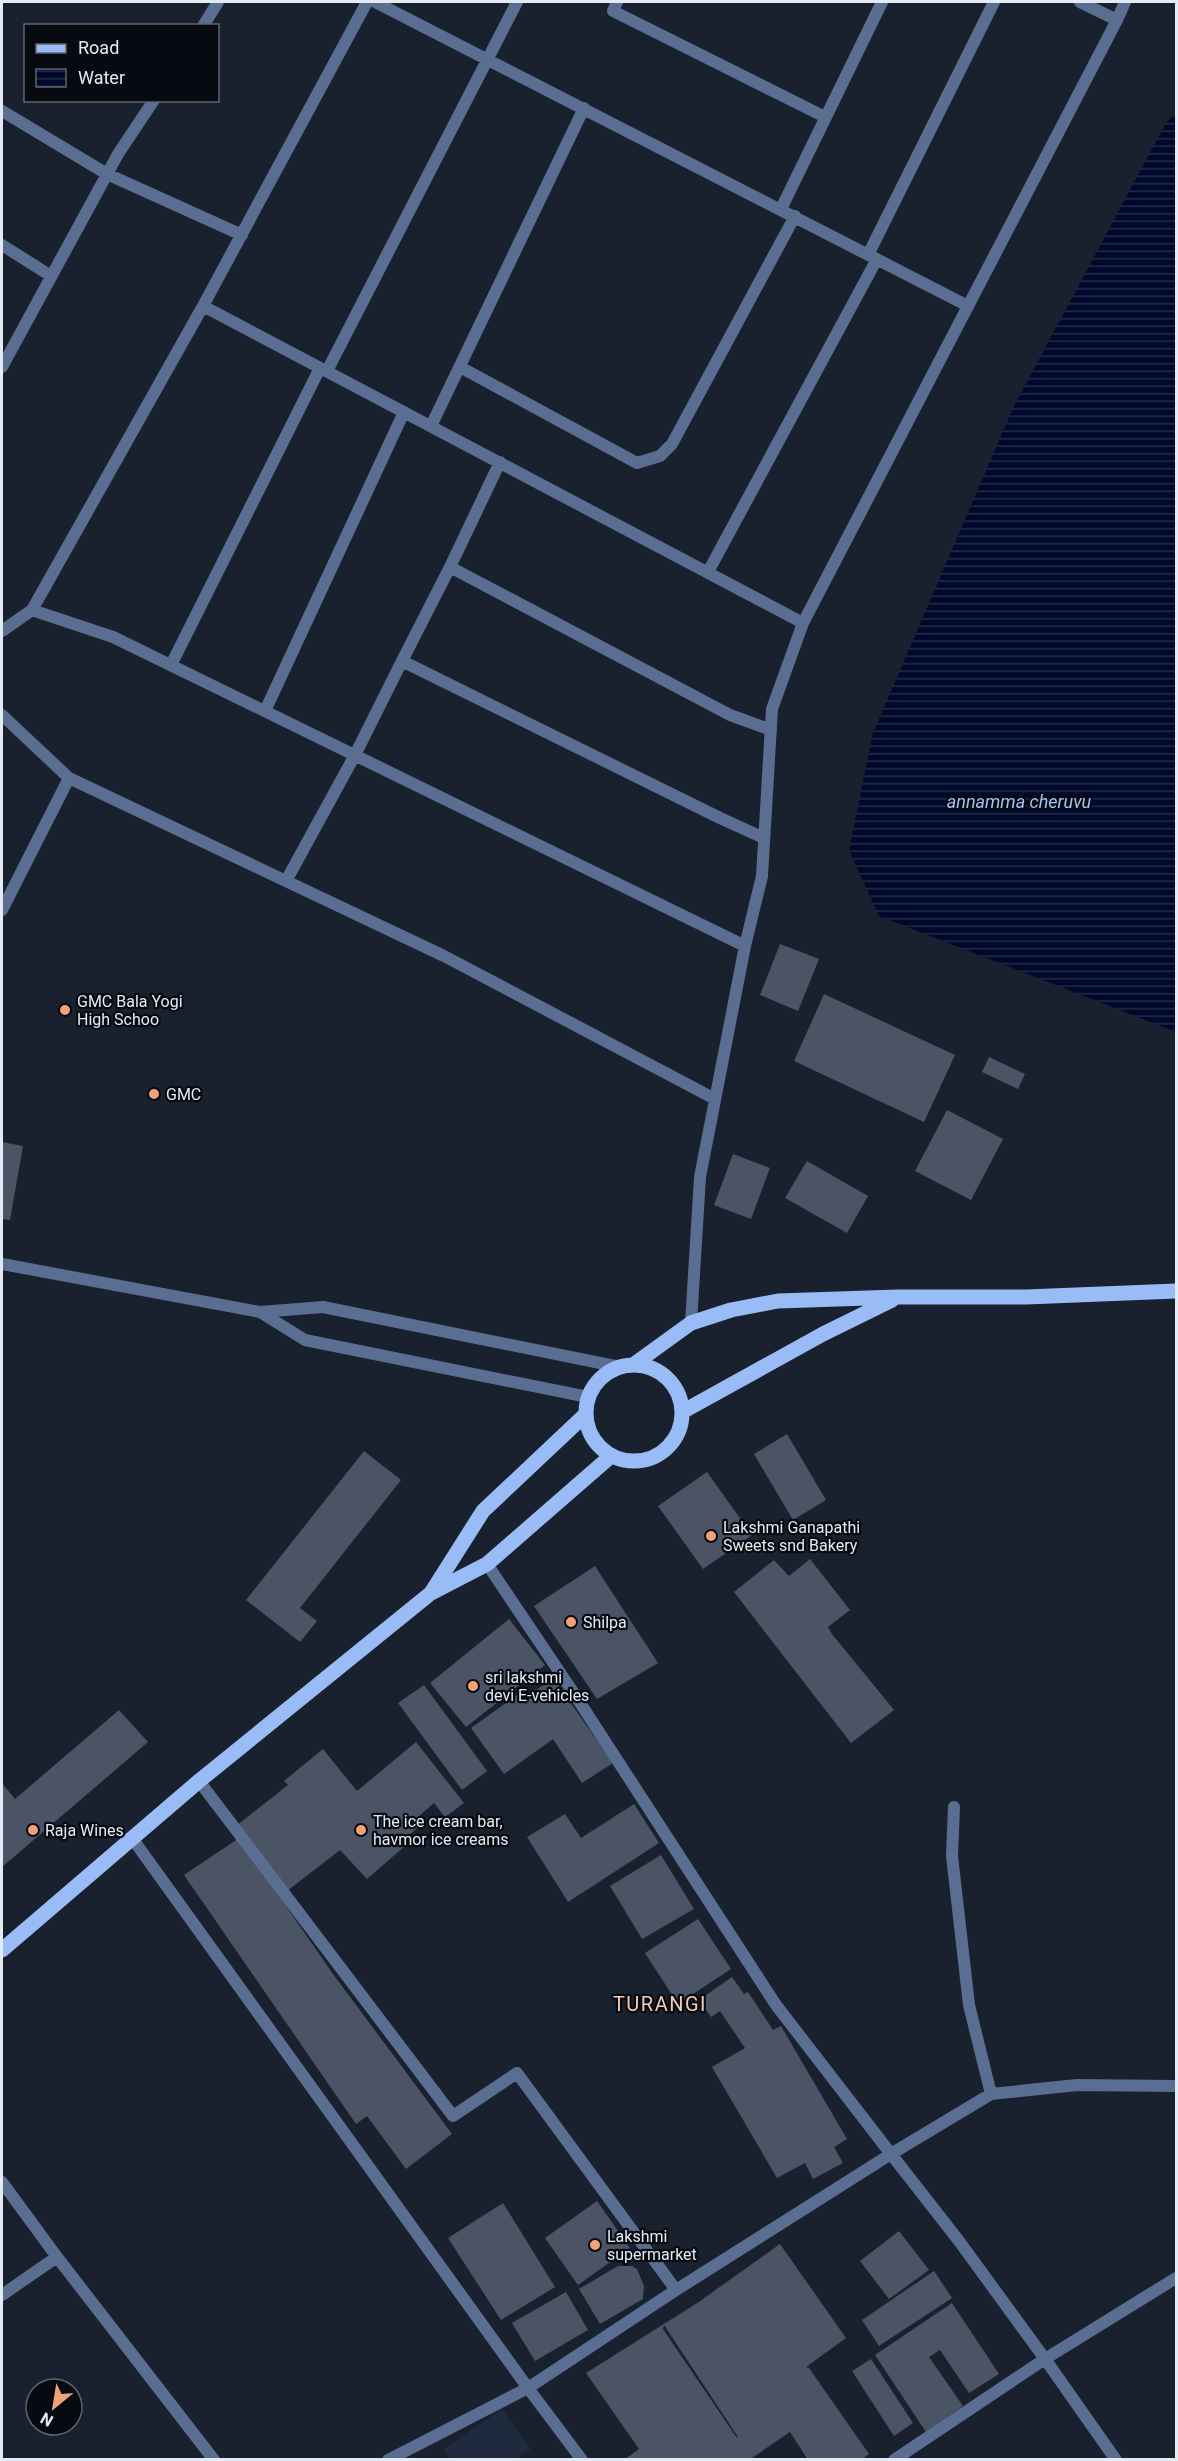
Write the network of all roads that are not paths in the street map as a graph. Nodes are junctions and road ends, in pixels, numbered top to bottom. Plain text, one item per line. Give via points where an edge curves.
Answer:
1 (218, 2) edge
2 (367, 2) edge
3 (375, 2) edge
4 (517, 2) edge
5 (617, 2) edge
6 (882, 2) edge
7 (994, 2) edge
8 (1080, 2) edge
9 (1125, 2) edge
10 (1117, 20) junction
11 (204, 24) edge
12 (487, 60) junction
13 (153, 102) edge
14 (584, 108) junction
15 (2, 111) edge
16 (825, 117) junction
17 (107, 174) junction
18 (781, 209) junction
19 (795, 216) junction
20 (242, 235) junction
21 (2, 245) edge
22 (873, 257) junction
23 (51, 276) junction
24 (203, 306) junction
25 (968, 306) junction
26 (2, 367) edge
27 (460, 367) junction
28 (324, 370) junction
29 (404, 412) junction
30 (431, 426) junction
31 (500, 462) junction
32 (450, 567) junction
33 (708, 572) junction
34 (32, 610) junction
35 (803, 623) junction
36 (2, 631) edge
37 (402, 661) junction
38 (171, 665) junction
39 (265, 711) junction
40 (2, 715) edge
41 (771, 730) junction
42 (356, 755) junction
43 (69, 778) junction
44 (764, 838) junction
45 (286, 881) junction
46 (2, 910) edge
47 (745, 946) junction
48 (715, 1099) junction
49 (2, 1264) edge
50 (1176, 1291) edge
51 (897, 1297) junction
52 (260, 1312) junction
53 (692, 1323) junction
54 (626, 1366) junction
55 (588, 1397) junction
56 (682, 1412) junction
57 (586, 1414) junction
58 (610, 1456) junction
59 (487, 1564) junction
60 (431, 1593) junction
61 (199, 1781) junction
62 (954, 1807) dead end
63 (132, 1838) junction
64 (2, 1950) edge
65 (1176, 2086) edge
66 (991, 2094) junction
67 (891, 2154) junction
68 (2, 2182) edge
69 (57, 2257) junction
70 (1176, 2278) edge
71 (676, 2290) junction
72 (2, 2295) edge
73 (1045, 2359) junction
74 (528, 2388) junction
75 (214, 2460) edge
76 (388, 2460) edge
77 (582, 2460) edge
78 (894, 2460) edge
79 (1116, 2460) edge

1 - 11 street
2 - 20 street
3 - 12 street
4 - 12 street
5 - 16 street via 613,11
6 - 16 street
7 - 22 street
8 - 10 street
9 - 10 street
10 - 25 street
12 - 14 street
12 - 28 street
13 - 17 street
14 - 18 street
14 - 27 street
15 - 17 street
16 - 18 street
17 - 20 street
17 - 23 street
18 - 19 street
19 - 22 street
19 - 27 street via 672,444 660,456 637,463
20 - 24 street
21 - 23 street
22 - 25 street
22 - 33 street
23 - 26 street
24 - 28 street
24 - 34 street
25 - 35 street
27 - 30 street
28 - 29 street
28 - 38 street
29 - 30 street
29 - 39 street
30 - 31 street
31 - 32 street
31 - 33 street
32 - 37 street
32 - 41 street via 730,715
33 - 35 street
34 - 36 street
34 - 38 street via 113,637
35 - 41 street via 772,709
37 - 42 street
37 - 44 street
38 - 39 street
39 - 42 street
40 - 43 street
41 - 44 street
42 - 45 street
42 - 47 street
43 - 45 street
43 - 46 street
44 - 47 street via 762,876
45 - 48 street via 444,956
47 - 48 street
48 - 53 street via 700,1177
49 - 52 street
50 - 51 main road
51 - 53 main road via 778,1302 731,1310
51 - 56 main road
52 - 54 street via 323,1307
52 - 55 street via 305,1340
53 - 54 main road
54 - 55 main road via 606,1374
54 - 56 main road via 657,1371 676,1388
55 - 57 main road
56 - 58 main road via 677,1436 660,1455 635,1461
57 - 58 main road via 593,1438
57 - 60 main road via 483,1511
58 - 59 main road
59 - 60 main road
59 - 67 street via 776,2005
60 - 61 main road
61 - 63 main road
61 - 71 street via 453,2116 517,2073
62 - 66 street via 952,1856 969,2005
63 - 64 main road
63 - 74 street
65 - 66 street via 1077,2085
66 - 67 street
67 - 71 street
67 - 73 street
68 - 69 street
69 - 72 street
69 - 75 street
70 - 73 street
71 - 74 street
73 - 78 street
73 - 79 street
74 - 76 street
74 - 77 street

